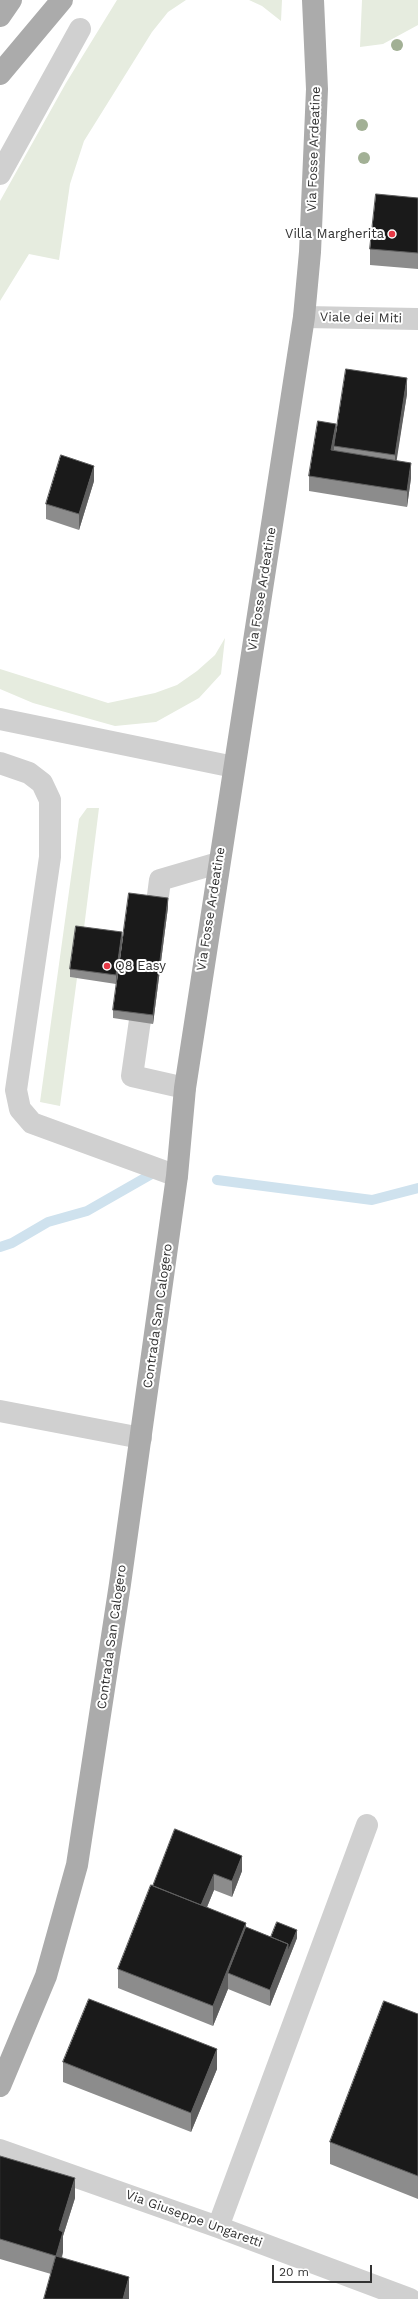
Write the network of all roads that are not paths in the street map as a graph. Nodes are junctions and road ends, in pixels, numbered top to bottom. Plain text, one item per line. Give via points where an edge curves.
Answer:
1 (11, 0) edge
2 (62, 0) edge
3 (313, 0) edge
4 (0, 16) edge
5 (80, 29) dead end
6 (0, 74) edge
7 (0, 174) edge
8 (304, 317) junction
9 (418, 319) edge
10 (0, 719) edge
11 (0, 763) edge
12 (234, 768) junction
13 (218, 863) junction
14 (150, 951) edge
15 (147, 974) edge
16 (185, 1088) junction
17 (177, 1176) junction
18 (0, 1411) edge
19 (141, 1438) junction
20 (367, 1825) dead end
21 (0, 2086) edge
22 (0, 2150) edge
23 (218, 2227) junction
24 (410, 2299) edge

1 - 4 main road
2 - 6 main road
3 - 8 main road, Via Fosse Ardeatine via 317,89 310,252
5 - 7 street
8 - 9 street, Viale dei Miti
8 - 12 main road, Via Fosse Ardeatine
10 - 12 street
11 - 17 street via 33,776 42,783 50,800 50,857 16,1090 20,1109 32,1123
12 - 13 main road, Via Fosse Ardeatine
13 - 14 street via 160,880
13 - 16 main road, Via Fosse Ardeatine
15 - 16 street via 132,1076
16 - 17 main road, Via Fosse Ardeatine
17 - 19 main road, Contrada San Calogero
18 - 19 street
19 - 21 main road, Contrada San Calogero via 77,1865 46,1976
20 - 23 street
22 - 23 street, Via Giuseppe Ungaretti
23 - 24 street, Via Giuseppe Ungaretti

